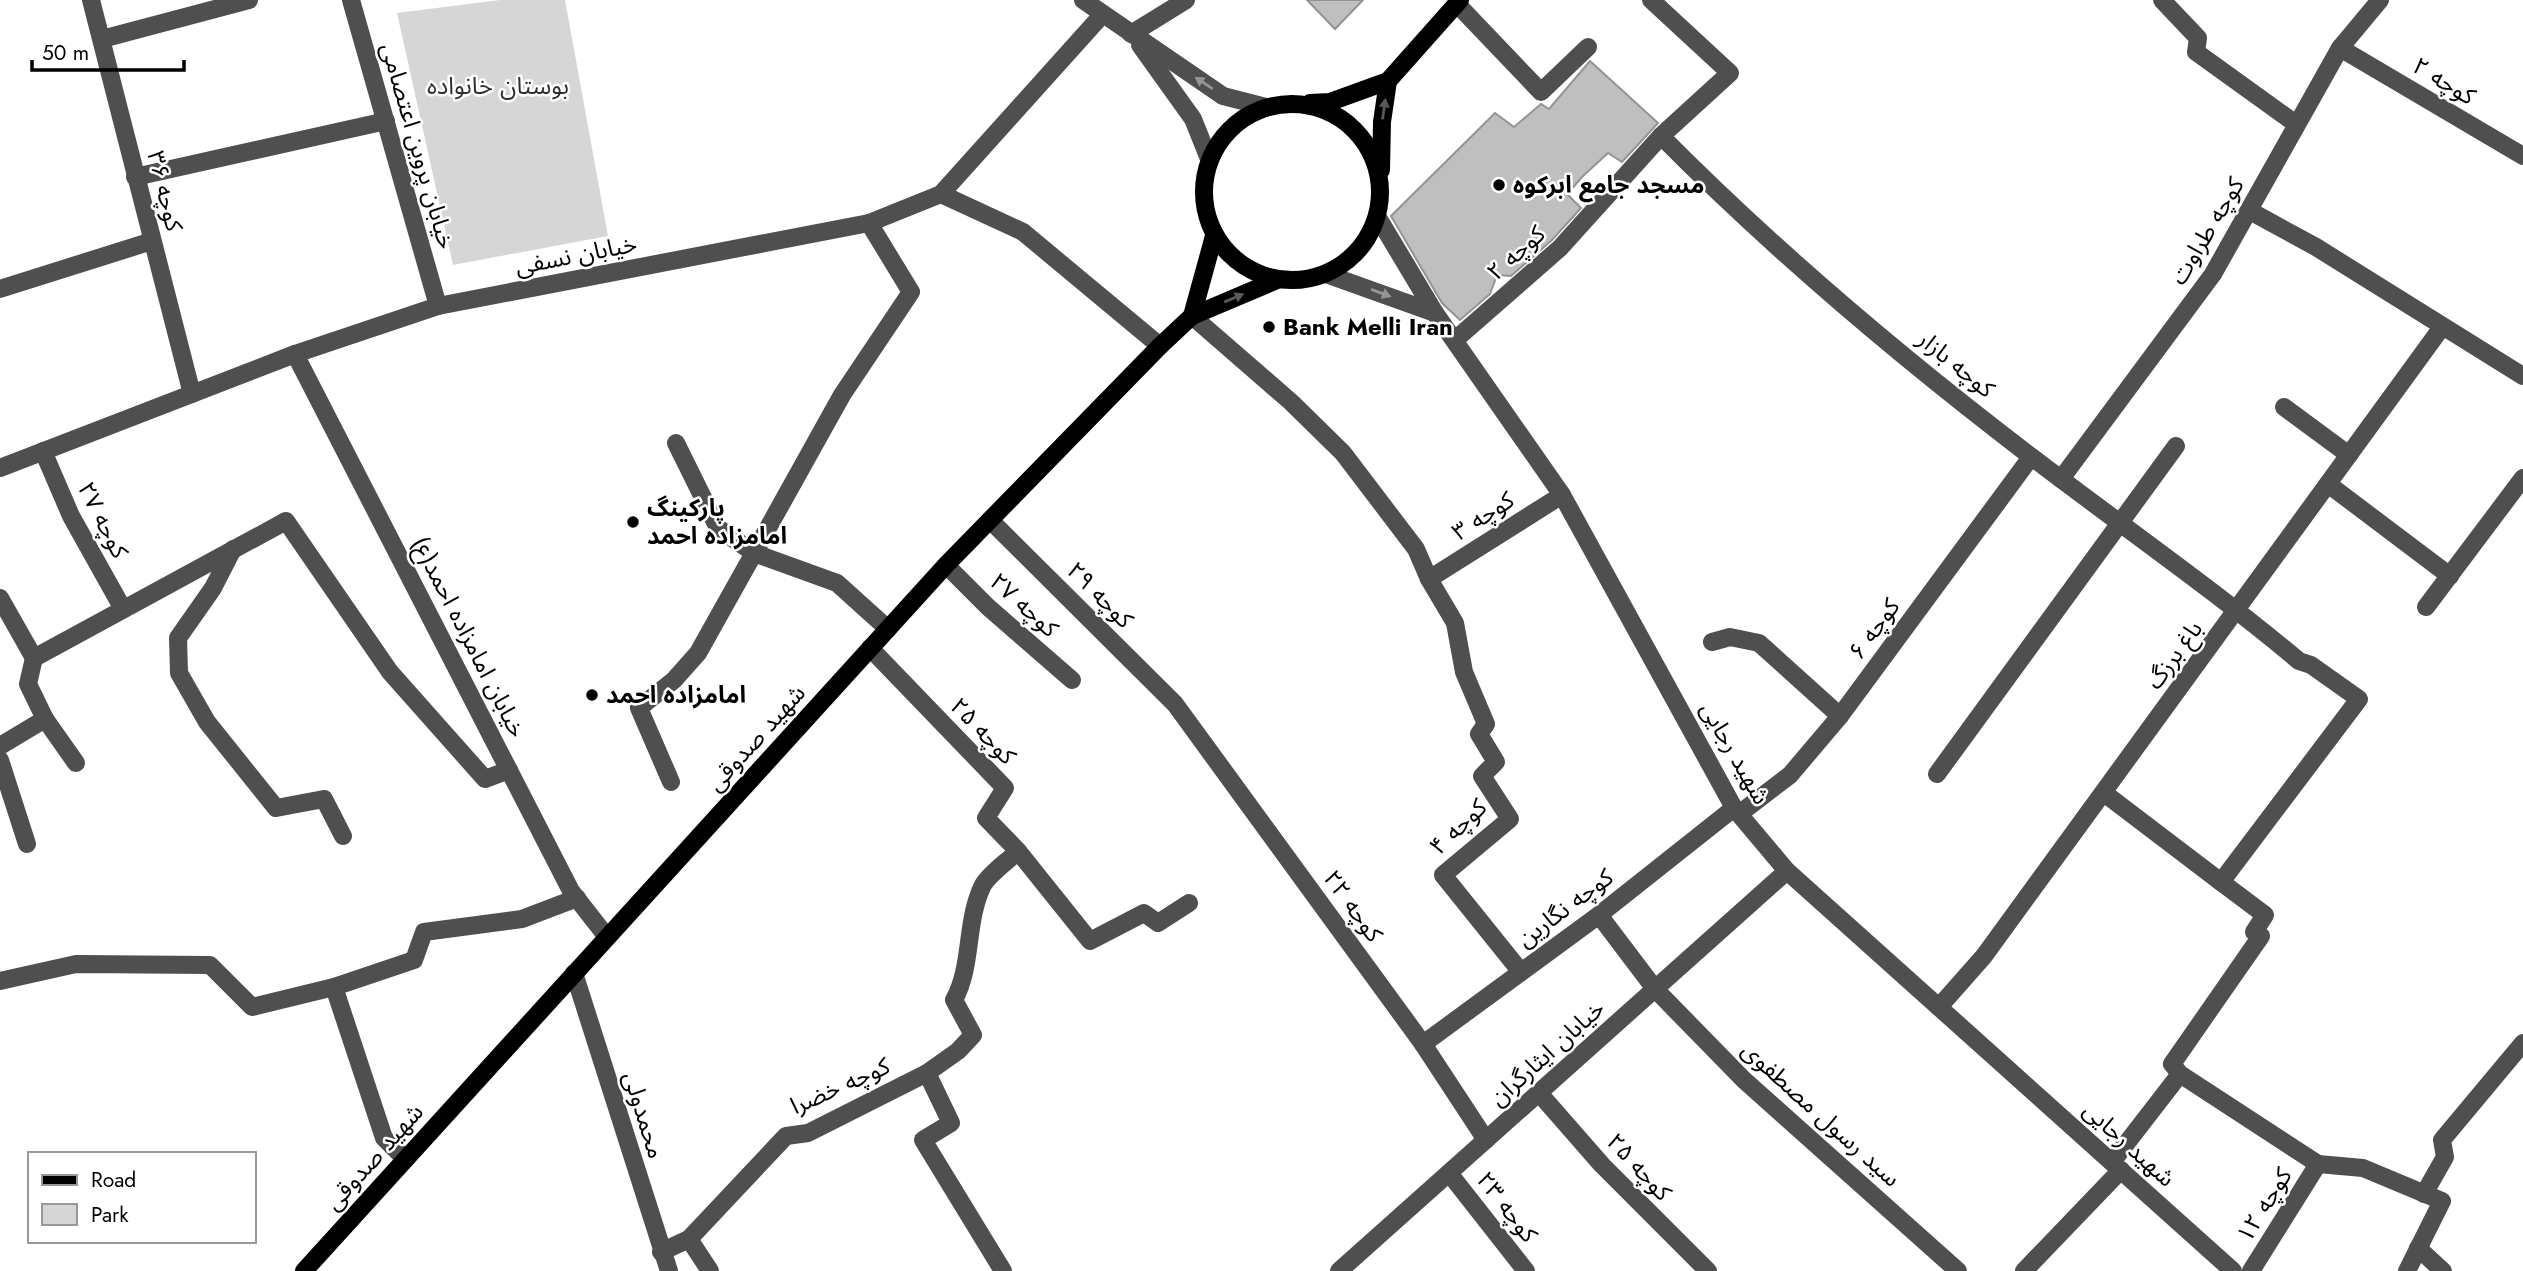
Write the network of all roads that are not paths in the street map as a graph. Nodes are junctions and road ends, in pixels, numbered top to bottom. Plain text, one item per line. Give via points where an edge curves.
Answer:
1 (91, 0) edge
2 (249, 0) edge
3 (351, 0) edge
4 (1083, 0) edge
5 (1186, 0) edge
6 (1651, 0) edge
7 (2162, 0) edge
8 (2380, 0) edge
9 (1458, 2) edge
10 (1102, 15) junction
11 (1131, 34) junction
12 (102, 38) junction
13 (1588, 47) dead end
14 (2340, 48) junction
15 (1388, 80) junction
16 (1293, 103) junction
17 (1266, 107) junction
18 (386, 121) junction
19 (2295, 124) junction
20 (1661, 136) junction
21 (2523, 156) edge
22 (1209, 159) junction
23 (135, 177) junction
24 (1380, 187) junction
25 (941, 194) junction
26 (2250, 211) junction
27 (1377, 216) junction
28 (869, 223) junction
29 (1214, 236) junction
30 (152, 241) junction
31 (1326, 274) junction
32 (1277, 280) junction
33 (0, 289) edge
34 (438, 306) junction
35 (1435, 313) junction
36 (1192, 316) junction
37 (2442, 327) junction
38 (1456, 340) junction
39 (1160, 346) junction
40 (295, 354) junction
41 (2523, 376) edge
42 (192, 394) junction
43 (2284, 407) dead end
44 (676, 443) dead end
45 (2176, 446) dead end
46 (43, 451) junction
47 (2349, 455) junction
48 (2031, 457) junction
49 (0, 468) edge
50 (2523, 478) edge
51 (2061, 479) junction
52 (2328, 484) junction
53 (1562, 495) junction
54 (990, 520) junction
55 (2120, 523) junction
56 (233, 549) junction
57 (754, 553) junction
58 (946, 565) junction
59 (2450, 576) junction
60 (1429, 579) junction
61 (0, 598) edge
62 (2426, 607) dead end
63 (123, 609) junction
64 (2237, 610) junction
65 (888, 629) junction
66 (1712, 642) dead end
67 (870, 648) junction
68 (34, 658) junction
69 (1072, 680) dead end
70 (1175, 704) joint
71 (1840, 716) junction
72 (46, 719) junction
73 (0, 746) edge
74 (0, 760) edge
75 (76, 763) dead end
76 (509, 770) junction
77 (1937, 774) dead end
78 (671, 782) dead end
79 (2104, 793) junction
80 (1736, 811) junction
81 (343, 836) dead end
82 (27, 844) dead end
83 (1018, 851) junction
84 (1787, 870) junction
85 (2221, 882) junction
86 (577, 898) junction
87 (1189, 902) dead end
88 (1599, 915) junction
89 (607, 937) junction
90 (1521, 972) junction
91 (575, 973) junction
92 (0, 981) edge
93 (334, 987) junction
94 (1655, 989) junction
95 (1939, 1007) junction
96 (2523, 1043) edge
97 (1423, 1044) junction
98 (927, 1073) junction
99 (2180, 1074) junction
100 (1539, 1093) junction
101 (1486, 1140) junction
102 (405, 1160) junction
103 (2318, 1164) junction
104 (2117, 1166) junction
105 (1449, 1173) junction
106 (2424, 1194) junction
107 (689, 1239) junction
108 (2418, 1248) junction
109 (661, 1252) junction
110 (304, 1271) edge
111 (669, 1271) edge
112 (710, 1271) edge
113 (1003, 1271) edge
114 (1339, 1271) edge
115 (1526, 1271) edge
116 (1709, 1271) edge
117 (1958, 1271) edge
118 (2024, 1271) edge
119 (2233, 1271) edge
120 (2251, 1271) edge
121 (2407, 1271) edge
122 (2443, 1271) edge

1 - 12 street, کوچه ۳۶
2 - 12 street
3 - 18 street, خیابان پروین اعتصامی
4 - 10 street
5 - 11 street
6 - 20 street via 1730,73
7 - 19 street via 2198,38 2196,52
8 - 14 street, کوچه طراوت
9 - 13 street via 1541,92
9 - 15 main road
10 - 11 street
10 - 25 street, خیابان نسفی
17 -> 11 street via 1223,96
11 - 22 street via 1194,119
12 - 23 street, کوچه ۳۶
14 - 19 street, کوچه طراوت
14 - 21 street, کوچه ۲
15 - 16 main road via 1330,102
24 -> 15 main road
16 - 17 main road
16 - 24 main road via 1343,119 1362,138 1375,161
17 - 22 main road via 1242,118 1223,136
18 - 23 street
18 - 34 street, خیابان پروین اعتصامی
19 - 26 street, کوچه طراوت
20 - 38 street, کوچه ۲ via 1560,248
20 - 48 street, کوچه بازار via 1742,218
22 - 29 main road via 1203,185 1205,211
23 - 30 street, کوچه ۳۶
24 - 27 main road
25 - 28 street, خیابان نسفی
25 - 39 street via 1023,232
26 - 37 street
26 - 51 street, کوچه طراوت via 2213,274
27 - 31 main road via 1366,240 1349,260
27 - 35 street, شهید رجایی
28 - 34 street, خیابان نسفی
28 - 57 street via 911,292 842,395
29 - 32 main road via 1230,257 1252,272
29 - 36 main road
30 - 33 street
30 - 42 street, کوچه ۳۶
31 - 32 main road
31 -> 35 street
36 -> 32 main road, شهید صدوقی
34 - 40 street, خیابان نسفی
35 - 38 street, شهید رجایی
36 - 39 main road, شهید صدوقی
36 - 60 street via 1343,453 1416,549
37 - 41 street
37 - 47 street, باغ برزگ
38 - 53 street, شهید رجایی
39 - 54 main road, شهید صدوقی
40 - 42 street, خیابان نسفی
40 - 76 street, خیابان امامزاده احمد(ع)
42 - 46 street, خیابان نسفی
43 - 47 street
44 - 57 street via 718,528
45 - 55 street
46 - 49 street, خیابان نسفی
46 - 63 street, کوچه ۲۷ via 71,516
47 - 52 street, باغ برزگ
48 - 51 street, کوچه بازار
48 - 71 street, کوچه ۶
50 - 59 street
51 - 55 street, کوچه بازار
52 - 59 street
52 - 64 street, باغ برزگ
53 - 60 street, کوچه ۳
53 - 80 street, شهید رجایی
54 - 58 main road, شهید صدوقی
54 - 70 street, کوچه ۲۹
55 - 64 street, کوچه بازار
55 - 77 street
56 - 63 street
56 - 76 street via 286,521 390,672 485,779
56 - 81 street via 178,638 179,673 207,722 276,808 324,799
57 - 65 street via 837,583
57 - 78 street via 698,653 639,708
58 - 65 main road, شهید صدوقی
58 - 69 street, کوچه ۲۷
59 - 62 street
60 - 90 street, کوچه ۴ via 1455,623 1465,672 1486,724 1479,734 1496,762 1482,776 1510,819 1443,875
61 - 68 street
63 - 68 street
64 - 79 street, باغ برزگ
64 - 85 street, کوچه بازار via 2298,660 2359,699
65 - 67 main road, شهید صدوقی
66 - 71 street via 1730,637 1759,643
67 - 83 street, کوچه ۲۵ via 1005,788 986,818
67 - 89 main road, شهید صدوقی
68 - 72 street via 28,684
70 - 97 street, کوچه ۲۲
71 - 80 street, کوچه ۶ via 1790,775
72 - 73 street
72 - 75 street
74 - 82 street
76 - 86 street, خیابان امامزاده احمد(ع)
79 - 85 street
79 - 95 street, باغ برزگ via 1984,956
80 - 84 street, شهید رجایی
80 - 88 street, کوچه نگارین
83 - 87 street via 1090,941 1144,913 1158,923
83 - 98 street, کوچه خضرا via 984,885 966,950 963,985 954,1000 974,1035
84 - 94 street, خیابان ایثارگران
84 - 95 street, شهید رجایی
85 - 99 street via 2265,915 2254,932 2260,936 2172,1064
86 - 89 street, خیابان امامزاده احمد(ع)
86 - 93 street via 522,919 424,932 414,960
88 - 90 street, کوچه نگارین
88 - 94 street, سید رسول مصطفوی
89 - 91 main road, شهید صدوقی
90 - 97 street, کوچه نگارین
91 - 102 main road, شهید صدوقی
91 - 109 street, محمدولی
92 - 93 street via 76,964 210,965 252,1007
93 - 102 street via 384,1138
94 - 100 street, خیابان ایثارگران
94 - 117 street, سید رسول مصطفوی via 1744,1080
95 - 104 street, شهید رجایی
96 - 106 street via 2442,1140 2445,1157
97 - 101 street, کوچه ۲۲
98 - 107 street, کوچه خضرا via 808,1133 786,1136
98 - 113 street via 951,1123 923,1140
99 - 103 street
99 - 104 street
100 - 101 street, خیابان ایثارگران
100 - 116 street, کوچه ۲۵ via 1602,1165
101 - 105 street, خیابان ایثارگران
102 - 110 main road, شهید صدوقی
103 - 106 street via 2363,1168
103 - 120 street, کوچه ۱۲
104 - 118 street
104 - 119 street, شهید رجایی
105 - 114 street, خیابان ایثارگران
105 - 115 street, کوچه ۲۳
106 - 108 street via 2442,1201
107 - 109 street
107 - 112 street
108 - 121 street
108 - 122 street
109 - 111 street, محمدولی

